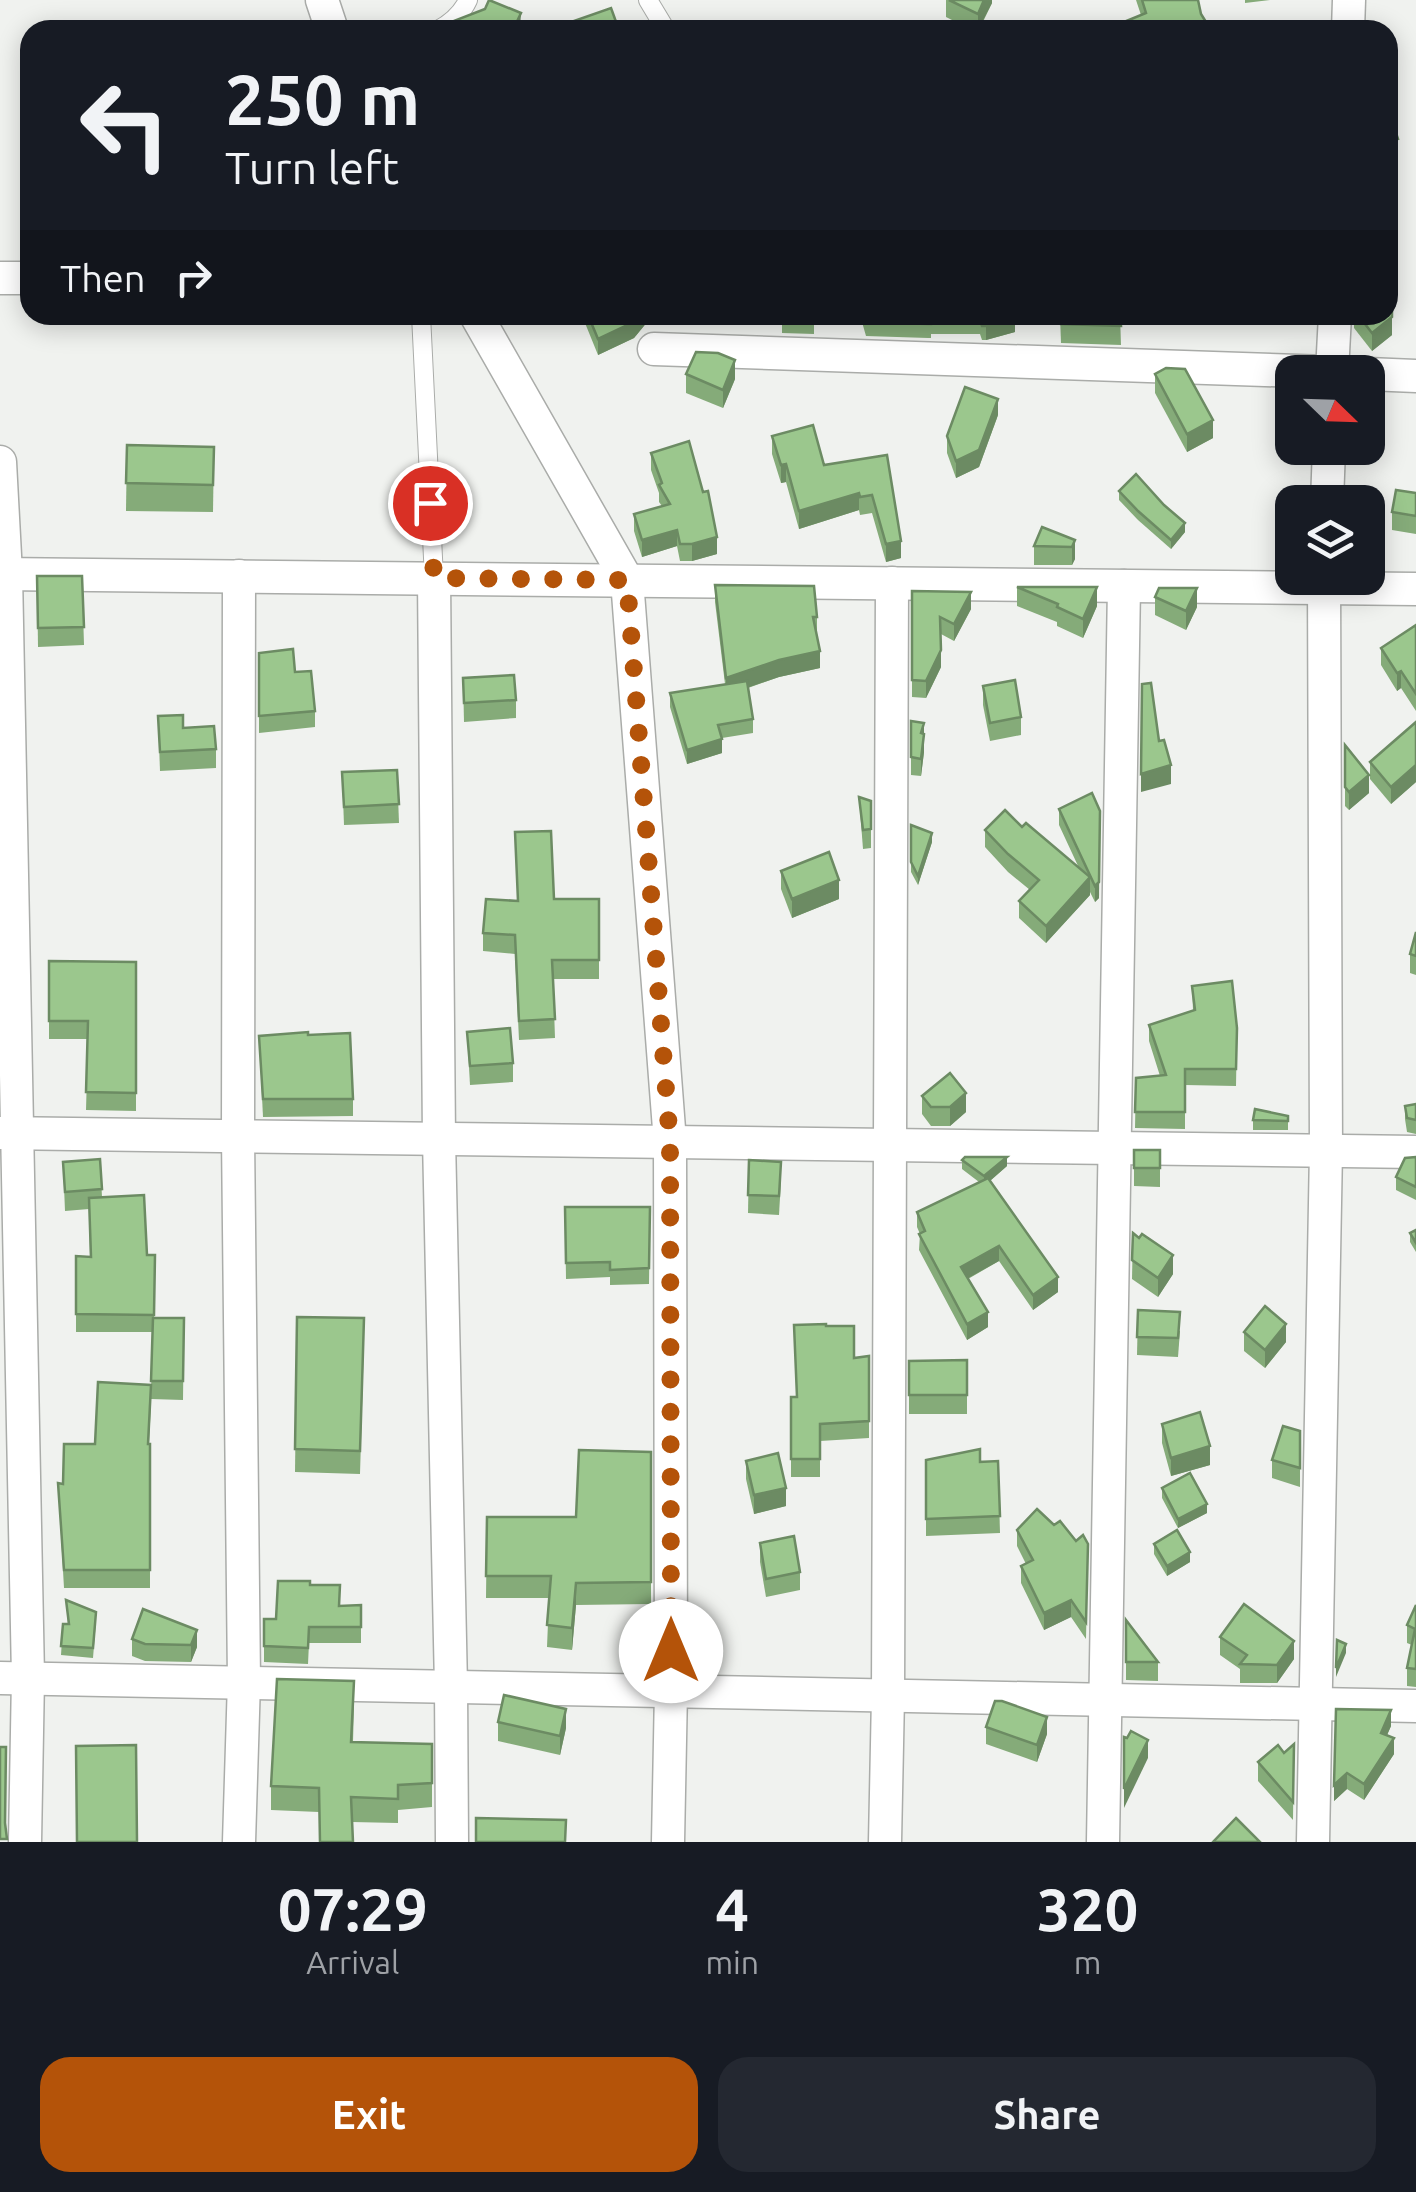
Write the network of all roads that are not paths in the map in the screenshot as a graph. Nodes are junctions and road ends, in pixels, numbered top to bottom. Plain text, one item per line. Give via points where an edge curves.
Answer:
1 (468, 0) edge
2 (453, 20) edge
3 (421, 325) edge
4 (482, 325) edge
5 (1334, 325) edge
6 (654, 349) dead end
7 (1331, 355) edge
8 (1275, 370) edge
9 (1385, 375) edge
10 (1416, 376) edge
11 (0, 462) edge
12 (3, 574) edge
13 (239, 576) junction
14 (434, 578) junction
15 (627, 580) junction
16 (892, 583) junction
17 (1275, 583) edge
18 (1124, 586) junction
19 (1385, 586) edge
20 (1416, 588) edge
21 (1324, 595) edge
22 (9, 1133) edge
23 (238, 1136) junction
24 (439, 1139) junction
25 (670, 1142) junction
26 (889, 1145) junction
27 (1326, 1150) junction
28 (1416, 1152) edge
29 (14, 1677) edge
30 (244, 1681) junction
31 (451, 1686) junction
32 (671, 1690) junction
33 (888, 1696) junction
34 (1315, 1704) junction
35 (1416, 1706) edge
36 (24, 1842) edge
37 (238, 1842) edge
38 (452, 1842) edge
39 (668, 1842) edge
40 (885, 1842) edge
41 (1103, 1842) edge
42 (1313, 1842) edge

1 - 2 lane
3 - 14 lane
4 - 15 street
5 - 7 street
6 - 8 street
9 - 10 street
11 - 12 street
12 - 13 street
12 - 22 street
13 - 14 street
13 - 23 street
14 - 15 street
14 - 24 street
15 - 16 street
15 - 25 street
16 - 18 street
16 - 26 street
17 - 18 street
18 - 41 street
19 - 20 street
21 - 27 street
22 - 23 street
22 - 29 street
23 - 24 street
23 - 30 street
24 - 25 street
24 - 31 street
25 - 26 street
25 - 32 street
26 - 27 street
26 - 33 street
27 - 28 street
27 - 34 street
29 - 30 street
29 - 36 street
30 - 31 street
30 - 37 street
31 - 32 street
31 - 38 street
32 - 33 street
32 - 39 street
33 - 34 street
33 - 40 street
34 - 35 street
34 - 42 street

